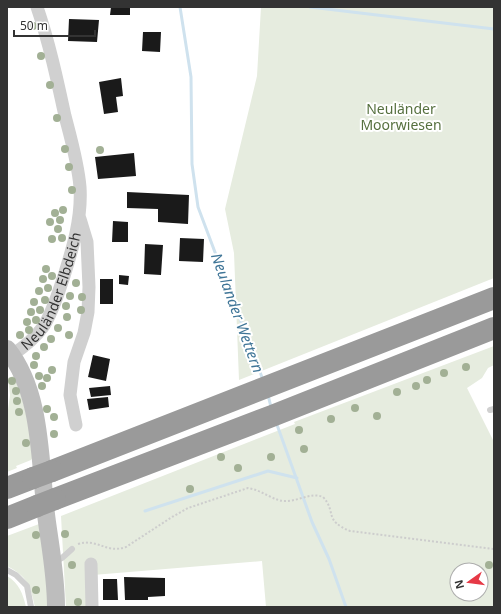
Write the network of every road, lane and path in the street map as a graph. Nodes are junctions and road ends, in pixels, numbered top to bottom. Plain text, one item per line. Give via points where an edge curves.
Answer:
1 (37, 7) edge
2 (79, 215) junction
3 (494, 298) edge
4 (494, 328) edge
5 (10, 352) edge
6 (7, 387) edge
7 (7, 405) edge
8 (76, 425) dead end
9 (7, 488) edge
10 (46, 509) junction
11 (7, 518) edge
12 (72, 549) joint
13 (494, 549) edge
14 (53, 563) junction
15 (91, 564) dead end
16 (7, 570) edge
17 (31, 607) edge
18 (56, 607) edge
19 (92, 607) edge

1 - 2 street, Neuländer Elbdeich via 75,157 80,188
2 - 5 street, Neuländer Elbdeich via 74,241 51,312 36,336 24,347
2 - 8 street, Neuländer Elbdeich via 87,242 89,287 88,312 74,362 70,395
3 - 9 highway
4 - 10 highway
5 - 10 street, Neuländer Elbdeich via 25,380 33,406
6 - 7 path
10 - 11 highway
10 - 14 street, Neuländer Elbdeich
12 - 13 path via 84,543 94,543 118,550 188,508 248,488 286,502 316,495 323,497 335,523 350,531
12 - 14 lane
14 - 18 street, Neuländer Elbdeich
15 - 19 street
16 - 17 lane via 27,586

